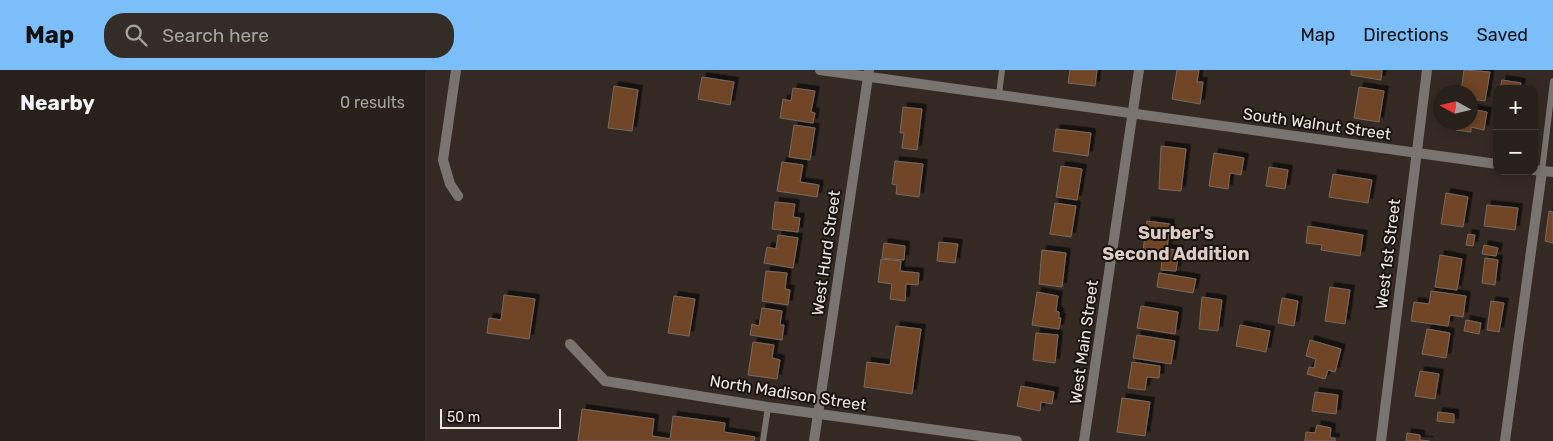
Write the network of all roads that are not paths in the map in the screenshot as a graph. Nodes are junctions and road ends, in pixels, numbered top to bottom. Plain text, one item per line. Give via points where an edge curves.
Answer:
1 (456, 70) edge
2 (821, 70) edge
3 (1002, 70) edge
4 (1139, 70) edge
5 (1427, 70) edge
6 (868, 74) edge
7 (1553, 81) edge
8 (999, 94) junction
9 (1133, 114) junction
10 (1415, 153) junction
11 (1493, 163) edge
12 (1543, 171) edge
13 (458, 196) dead end
14 (571, 344) dead end
15 (768, 407) junction
16 (817, 414) junction
17 (763, 441) edge
18 (814, 441) edge
19 (1017, 441) edge
20 (1084, 441) edge
21 (1381, 441) edge
22 (1505, 441) edge

1 - 13 street via 443,160 450,184
2 - 6 street, South Walnut Street
3 - 8 lane
4 - 9 street, West Main Street
5 - 10 street, West 1st Street
6 - 8 street, South Walnut Street
6 - 16 street, West Hurd Street
7 - 12 lane
8 - 9 street, South Walnut Street
9 - 10 street, South Walnut Street
9 - 20 street, West Main Street
10 - 11 street, South Walnut Street
10 - 21 street, West 1st Street
12 - 22 street
14 - 15 street, North Madison Street via 605,381
15 - 16 street, North Madison Street
15 - 17 lane
16 - 18 street, West Hurd Street
16 - 19 street, North Madison Street

